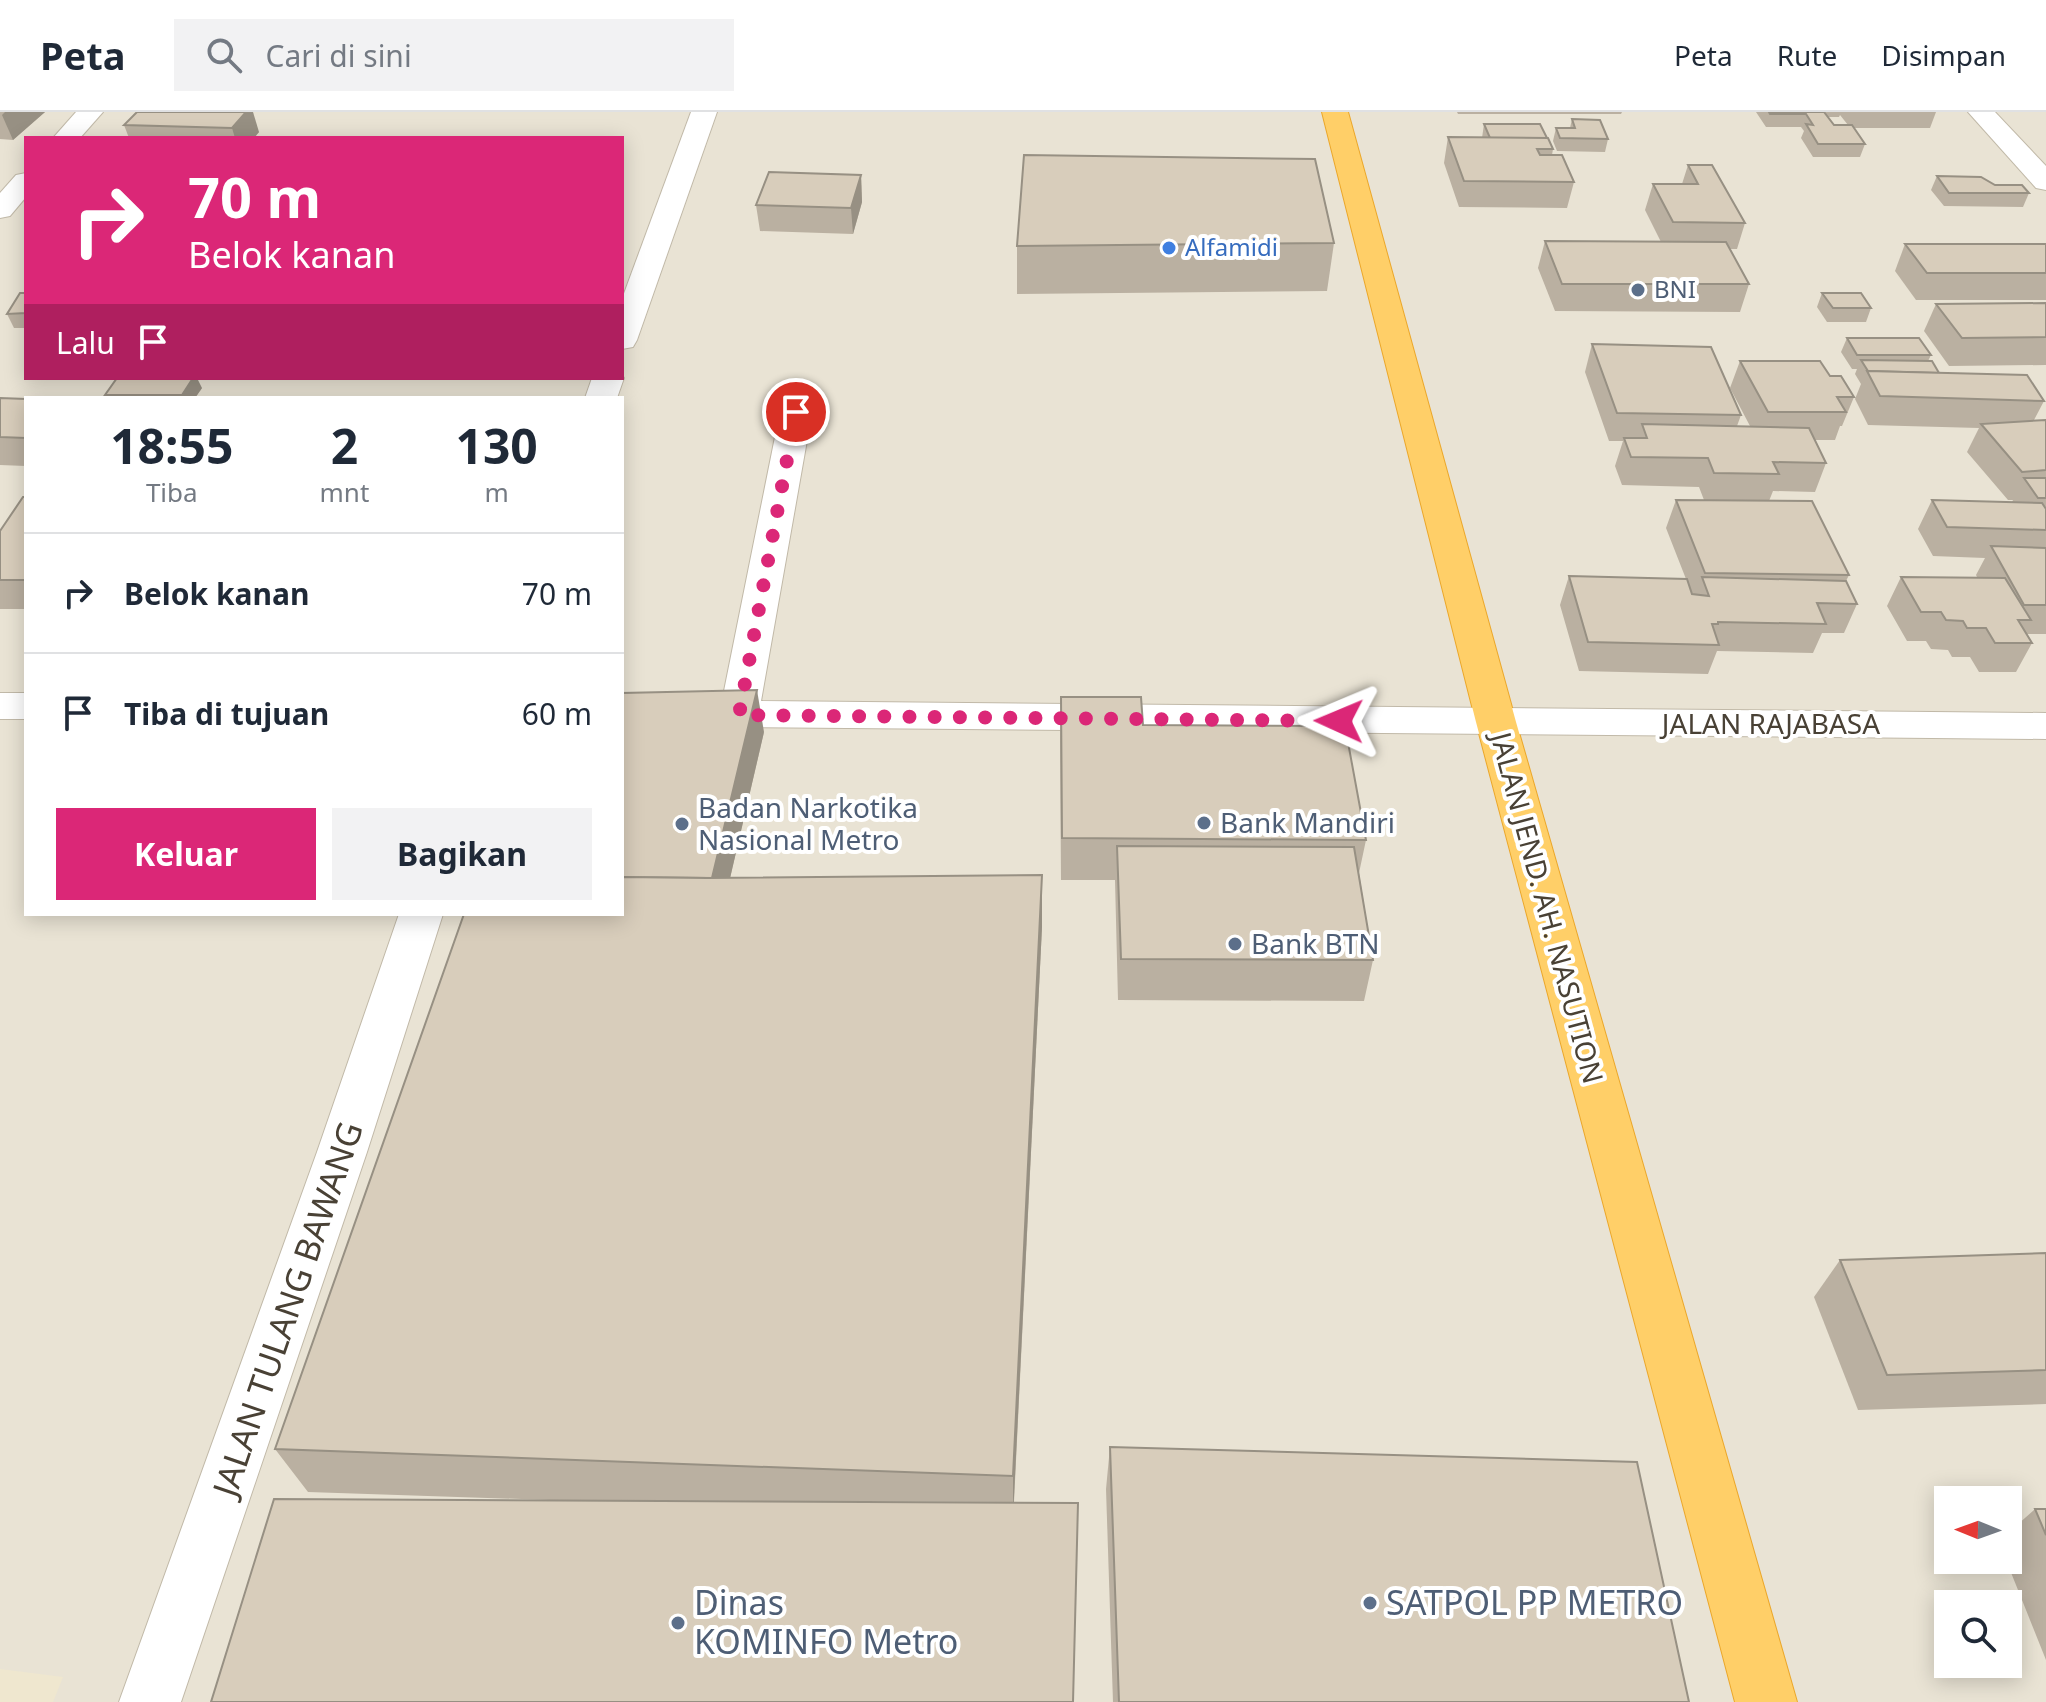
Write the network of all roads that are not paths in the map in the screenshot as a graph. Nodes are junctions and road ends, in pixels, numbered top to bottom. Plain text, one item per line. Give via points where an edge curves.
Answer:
1 (90, 112) edge
2 (704, 112) edge
3 (1335, 112) edge
4 (1981, 112) edge
5 (68, 136) edge
6 (2046, 182) edge
7 (24, 183) edge
8 (0, 210) edge
9 (624, 334) edge
10 (796, 412) dead end
11 (0, 706) edge
12 (24, 706) edge
13 (624, 713) edge
14 (739, 715) junction
15 (1496, 722) junction
16 (2046, 726) edge
17 (420, 916) edge
18 (150, 1702) edge
19 (1766, 1702) edge

1 - 5 street
2 - 9 street
3 - 15 highway, JALAN JEND. AH. NASUTION
4 - 6 street
7 - 8 street
10 - 14 street
11 - 12 street
13 - 14 street, JALAN RAJABASA
14 - 15 street, JALAN RAJABASA
15 - 16 street, JALAN RAJABASA
15 - 19 highway, JALAN JEND. AH. NASUTION
17 - 18 street, JALAN TULANG BAWANG

